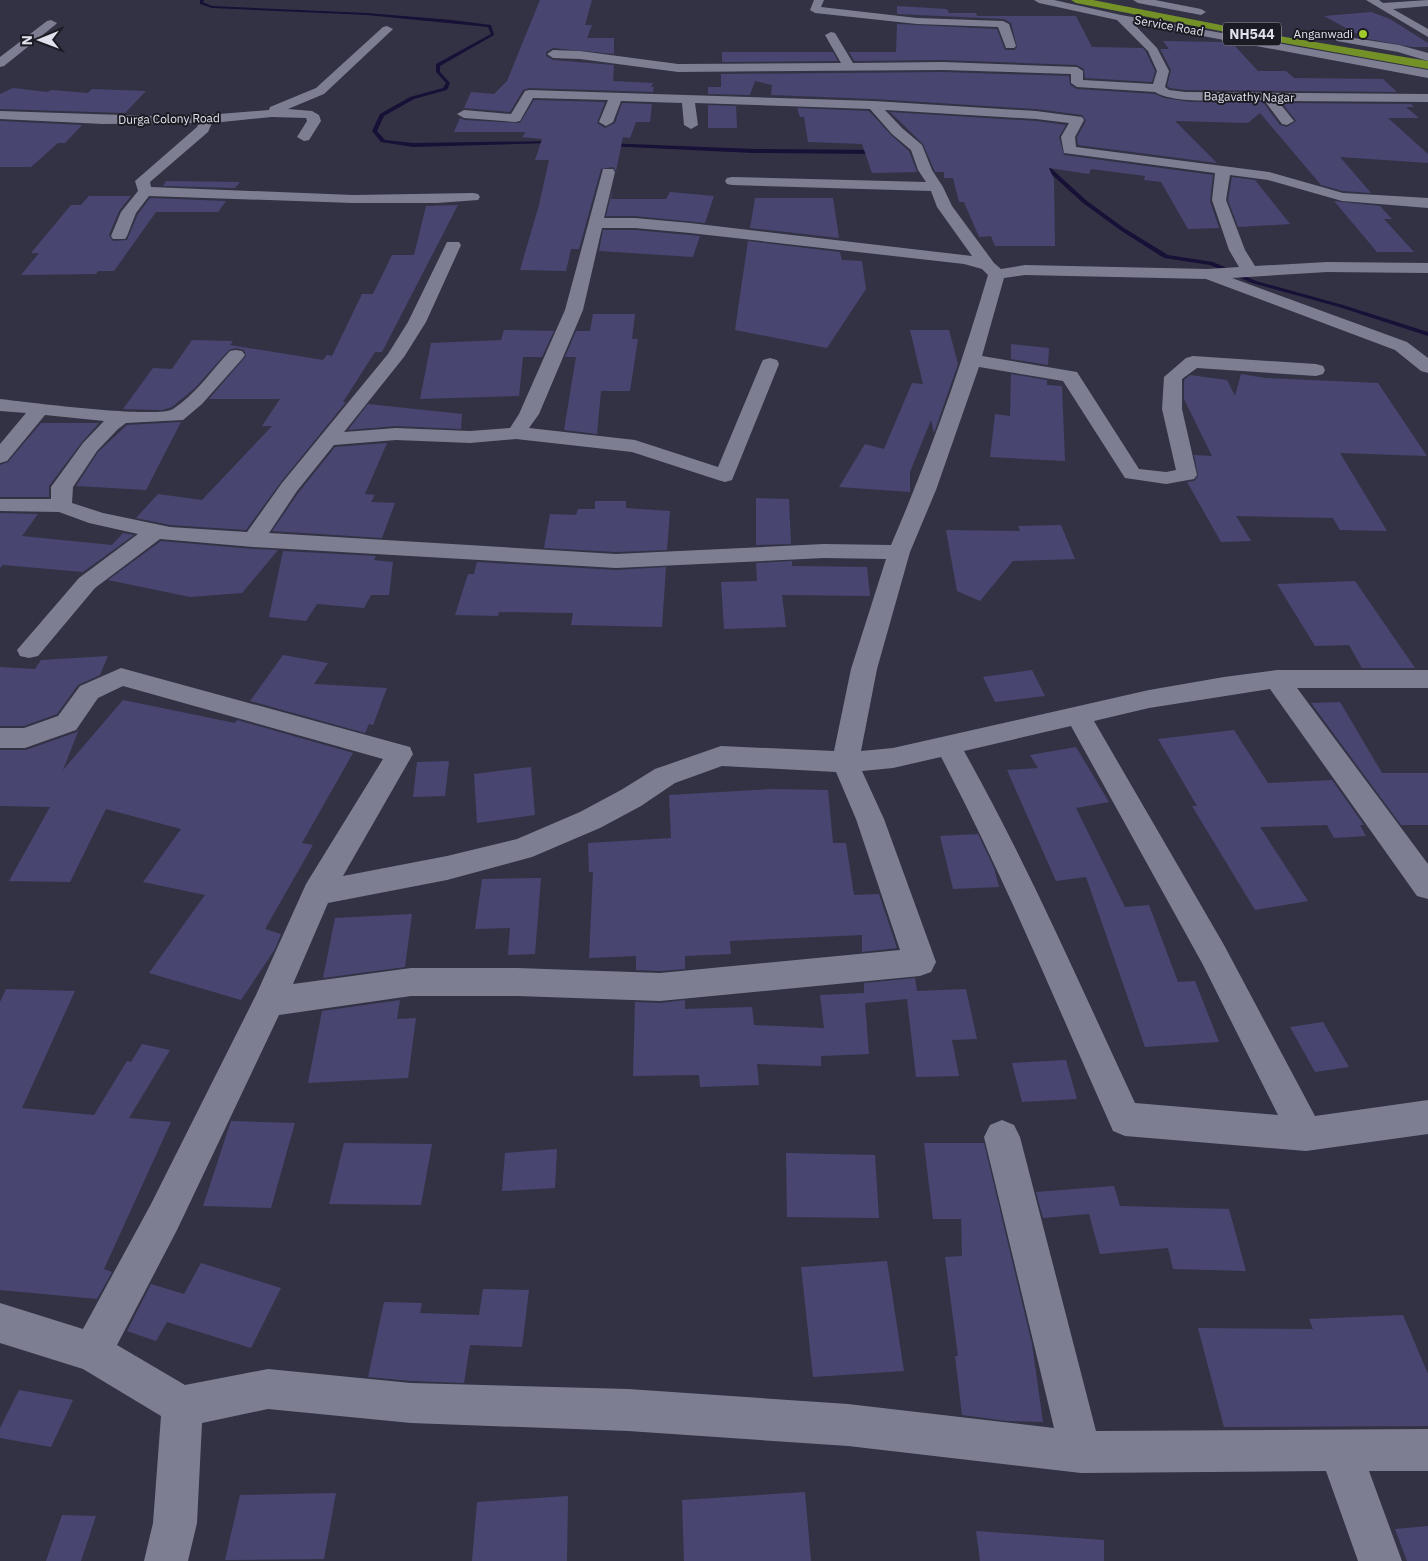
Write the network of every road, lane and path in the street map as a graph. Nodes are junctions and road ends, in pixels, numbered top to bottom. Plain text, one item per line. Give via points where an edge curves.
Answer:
1 (819, 0) edge
2 (1039, 0) edge
3 (1076, 0) edge
4 (1106, 0) edge
5 (1138, 0) edge
6 (1371, 0) edge
7 (1428, 3) edge
8 (1382, 6) junction
9 (933, 10) dead end
10 (1121, 18) junction
11 (51, 22) dead end
12 (985, 22) junction
13 (1169, 25) junction
14 (387, 28) dead end
15 (1220, 28) junction
16 (1428, 34) edge
17 (832, 35) dead end
18 (1268, 37) junction
19 (1010, 46) dead end
20 (1299, 51) junction
21 (553, 54) dead end
22 (1428, 57) edge
23 (0, 63) edge
24 (1428, 65) edge
25 (848, 66) junction
26 (1428, 74) edge
27 (1077, 83) junction
28 (1158, 88) junction
29 (616, 97) junction
30 (1268, 98) junction
31 (1428, 98) edge
32 (688, 100) junction
33 (874, 105) junction
34 (269, 112) junction
35 (464, 114) dead end
36 (0, 115) edge
37 (207, 119) junction
38 (1077, 120) junction
39 (1287, 121) dead end
40 (606, 122) dead end
41 (691, 125) dead end
42 (304, 137) dead end
43 (1223, 170) junction
44 (608, 172) dead end
45 (732, 181) dead end
46 (936, 186) junction
47 (145, 191) junction
48 (473, 197) dead end
49 (1428, 203) edge
50 (595, 223) junction
51 (119, 236) dead end
52 (453, 245) dead end
53 (1428, 268) edge
54 (993, 270) junction
55 (1229, 272) junction
56 (236, 355) dead end
57 (972, 360) junction
58 (770, 364) dead end
59 (1428, 367) edge
60 (1316, 370) dead end
61 (0, 405) edge
62 (40, 409) junction
63 (121, 417) junction
64 (516, 433) junction
65 (330, 439) junction
66 (0, 457) edge
67 (0, 505) edge
68 (61, 506) junction
69 (156, 531) junction
70 (253, 540) junction
71 (899, 552) junction
72 (29, 650) dead end
73 (1278, 679) junction
74 (1428, 679) edge
75 (1078, 715) junction
76 (0, 738) edge
77 (947, 744) junction
78 (845, 762) junction
79 (1428, 887) edge
80 (317, 893) junction
81 (269, 1002) junction
82 (1428, 1116) edge
83 (1306, 1134) junction
84 (1002, 1137) dead end
85 (0, 1322) edge
86 (92, 1352) junction
87 (182, 1406) junction
88 (1340, 1450) junction
89 (1428, 1450) edge
90 (1081, 1452) junction
91 (166, 1561) edge
92 (1380, 1561) edge

1 - 12 street via 815,10 917,20
2 - 10 street, Service Road
3 - 15 highway, NH544
4 - 22 highway, NH544
5 - 22 street, Service Road
6 - 8 street
7 - 8 street
8 - 16 street
9 - 12 street via 979,10
10 - 13 street, Service Road
10 - 28 street via 1153,50 1163,71
11 - 23 street
12 - 19 street via 1003,24
13 - 15 street
13 - 20 street, Service Road
14 - 34 street via 320,91
15 - 18 highway, NH544
17 - 25 street
18 - 20 highway
18 - 24 highway, NH544
20 - 26 street, Service Road
21 - 25 street via 678,68
25 - 27 street via 1077,71
27 - 28 street, Bagavathy Nagar
27 - 38 street
28 - 30 street, Bagavathy Nagar via 1165,93 1185,96
29 - 32 street
29 - 35 street via 529,94 515,118
29 - 40 street
30 - 31 street, Bagavathy Nagar
30 - 39 street
32 - 33 street
32 - 41 street
33 - 38 street
33 - 46 street via 919,153
34 - 37 street, Durga Colony Road
34 - 42 street, Durga Colony Road via 312,115 314,121
36 - 37 street, Durga Colony Road via 116,120
37 - 47 street via 203,128 142,181
38 - 43 street via 1068,137 1069,150
43 - 49 street via 1269,176 1342,197
43 - 55 street via 1219,200 1237,250
44 - 50 street
45 - 46 street
46 - 54 street via 945,207
47 - 48 street via 353,199
47 - 51 street via 129,212
50 - 54 street via 634,223 966,259
50 - 64 street via 574,310 529,414
52 - 65 street via 417,322 395,357
53 - 55 street via 1327,267
54 - 55 street
54 - 57 street
55 - 59 street via 1401,346
56 - 63 street via 176,416
57 - 60 street via 1070,376 1132,474 1166,478 1187,475 1172,409 1173,377 1193,362
57 - 71 street via 926,490
58 - 64 street via 725,476 635,446
61 - 62 street
62 - 63 street
62 - 66 street
63 - 68 street via 90,446 62,487
64 - 65 street via 470,437 396,434
65 - 70 street via 289,488
67 - 68 street
68 - 69 street
69 - 70 street
69 - 72 street via 87,582
70 - 71 street via 616,561 824,551
71 - 78 street via 864,669
73 - 74 street
73 - 75 street via 1149,699
73 - 79 street
75 - 77 street
75 - 83 street via 1213,954
76 - 80 street via 25,738 67,723 89,692 121,677 400,754
77 - 78 street via 893,758
77 - 83 street via 1038,928 1124,1119
78 - 80 street via 720,756 664,776 590,820 522,849 447,868
78 - 81 street via 870,819 920,962 660,987 411,982
80 - 81 street
81 - 86 street via 164,1217
82 - 83 street
84 - 90 street
85 - 86 street
86 - 87 street
87 - 90 street via 268,1389 411,1403 628,1410 839,1425
87 - 91 street via 175,1523
88 - 89 street
88 - 90 street
88 - 92 street

